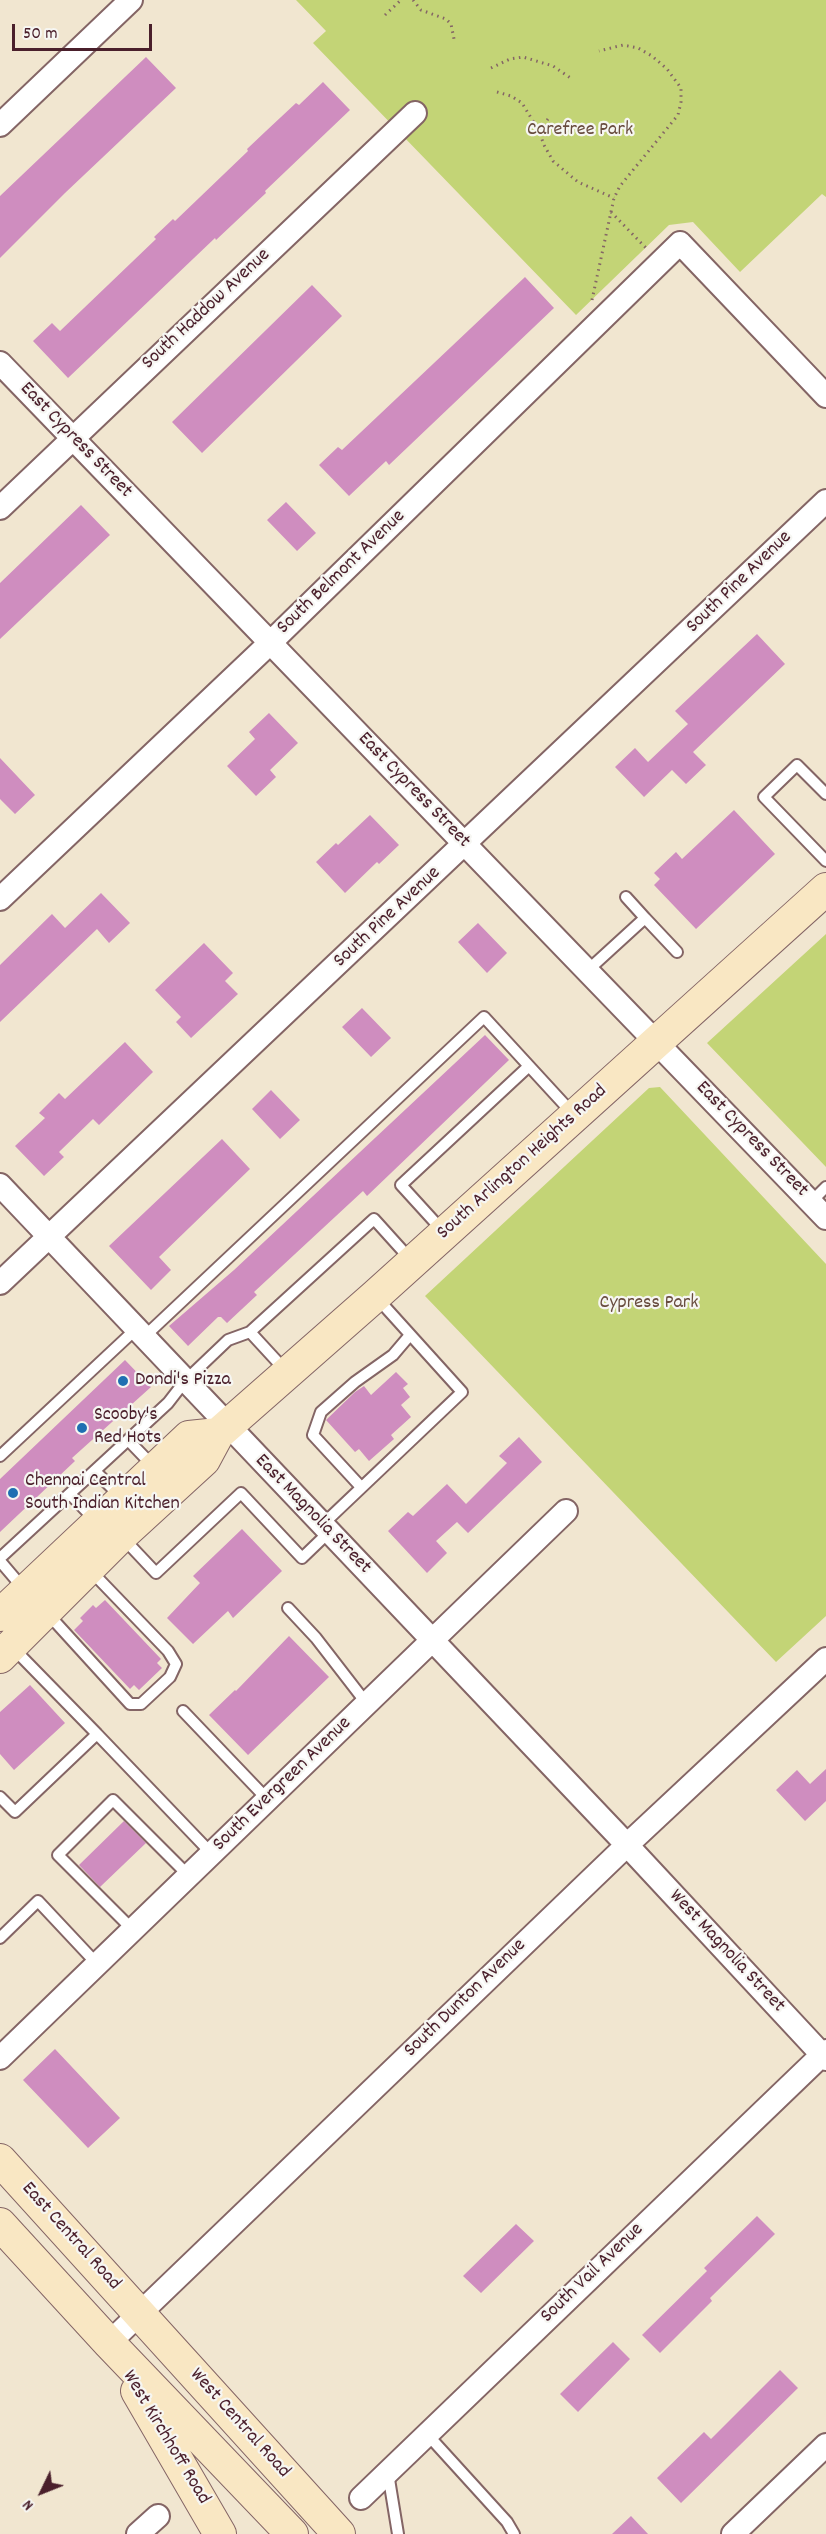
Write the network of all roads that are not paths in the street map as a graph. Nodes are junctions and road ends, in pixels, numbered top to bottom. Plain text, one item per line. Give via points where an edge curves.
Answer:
1 (131, 0) edge
2 (415, 113) dead end
3 (0, 125) edge
4 (0, 363) edge
5 (826, 396) edge
6 (72, 438) junction
7 (826, 501) edge
8 (0, 507) edge
9 (270, 643) junction
10 (826, 794) edge
11 (465, 845) junction
12 (826, 861) edge
13 (826, 889) edge
14 (626, 897) dead end
15 (0, 899) edge
16 (645, 918) junction
17 (677, 952) dead end
18 (587, 971) junction
19 (657, 1043) junction
20 (529, 1066) junction
21 (575, 1116) junction
22 (0, 1185) edge
23 (821, 1203) edge
24 (445, 1233) junction
25 (50, 1236) junction
26 (413, 1262) junction
27 (0, 1283) edge
28 (375, 1296) junction
29 (250, 1332) junction
30 (140, 1333) junction
31 (410, 1335) junction
32 (288, 1374) junction
33 (185, 1381) junction
34 (222, 1430) junction
35 (128, 1440) junction
36 (0, 1456) edge
37 (156, 1469) junction
38 (94, 1471) junction
39 (361, 1487) junction
40 (70, 1494) junction
41 (124, 1500) junction
42 (566, 1511) dead end
43 (325, 1529) junction
44 (110, 1530) junction
45 (0, 1559) edge
46 (89, 1569) junction
47 (36, 1601) junction
48 (288, 1608) dead end
49 (0, 1615) edge
50 (433, 1641) junction
51 (6, 1652) edge
52 (826, 1659) edge
53 (367, 1704) junction
54 (183, 1711) dead end
55 (97, 1734) junction
56 (0, 1797) edge
57 (268, 1800) junction
58 (627, 1845) junction
59 (212, 1854) junction
60 (189, 1876) junction
61 (134, 1930) junction
62 (0, 1938) edge
63 (98, 1965) junction
64 (825, 2055) edge
65 (0, 2058) edge
66 (0, 2160) edge
67 (0, 2224) edge
68 (139, 2314) junction
69 (108, 2343) junction
70 (427, 2434) junction
71 (826, 2445) edge
72 (388, 2473) junction
73 (288, 2479) junction
74 (361, 2498) dead end
75 (158, 2516) dead end
76 (138, 2534) edge
77 (220, 2534) edge
78 (292, 2534) edge
79 (307, 2534) edge
80 (339, 2534) edge
81 (398, 2534) edge
82 (514, 2534) edge
83 (733, 2534) edge

1 - 3 street
2 - 6 street, South Haddow Avenue
4 - 6 street, East Cypress Street
5 - 9 street, South Belmont Avenue via 680,243
6 - 8 street, South Haddow Avenue
6 - 9 street, East Cypress Street
7 - 11 street, South Pine Avenue
9 - 11 street, East Cypress Street
9 - 15 street, South Belmont Avenue
10 - 12 lane via 797,765 764,797
11 - 18 street, East Cypress Street
11 - 25 street, South Pine Avenue
13 - 19 main road, South Arlington Heights Road
14 - 16 lane
16 - 17 lane
16 - 18 lane
18 - 19 street, East Cypress Street
19 - 21 main road, South Arlington Heights Road
19 - 23 street, East Cypress Street
20 - 21 lane
20 - 24 lane via 400,1185
20 - 30 lane via 484,1017
21 - 24 main road, South Arlington Heights Road
22 - 25 street, East Magnolia Street
24 - 26 main road, South Arlington Heights Road
25 - 27 street, South Pine Avenue
25 - 30 street, East Magnolia Street
26 - 28 main road, South Arlington Heights Road
26 - 29 lane via 374,1219
28 - 31 lane
28 - 32 main road, South Arlington Heights Road
29 - 32 lane
29 - 33 lane via 228,1340
30 - 33 street, East Magnolia Street
30 - 36 lane
31 - 39 lane via 393,1355 321,1412 313,1435
31 - 39 lane via 462,1392
32 - 34 main road, South Arlington Heights Road
33 - 34 street, East Magnolia Street
33 - 35 lane via 168,1403
34 - 37 main road, South Arlington Heights Road via 189,1437
34 - 43 street, East Magnolia Street
34 - 44 main road, South Arlington Heights Road via 204,1460
35 - 37 lane
35 - 38 lane
37 - 41 main road, South Arlington Heights Road
38 - 40 lane
38 - 41 lane
39 - 43 lane
40 - 44 lane
40 - 45 lane
41 - 44 main road, South Arlington Heights Road
42 - 50 street, South Evergreen Avenue
43 - 44 lane via 302,1558 241,1493 156,1573
43 - 50 street, East Magnolia Street
44 - 46 main road, South Arlington Heights Road
44 - 47 main road, South Arlington Heights Road
45 - 47 lane
46 - 47 main road, South Arlington Heights Road
46 - 47 lane via 176,1664 170,1677 141,1704 130,1704
47 - 49 main road, South Arlington Heights Road
47 - 51 main road, South Arlington Heights Road
48 - 53 lane
50 - 53 street, South Evergreen Avenue
50 - 58 street, East Magnolia Street
51 - 55 lane
52 - 58 street, South Dunton Avenue
53 - 57 street, South Evergreen Avenue
54 - 57 lane
55 - 56 lane via 15,1812
55 - 59 lane
57 - 59 street, South Evergreen Avenue
58 - 64 street, West Magnolia Street
58 - 68 street, South Dunton Avenue
59 - 60 street, South Evergreen Avenue
60 - 61 street, South Evergreen Avenue
60 - 61 lane via 113,1800 58,1855
61 - 63 street, South Evergreen Avenue
62 - 63 lane via 38,1901
63 - 65 street, South Evergreen Avenue
64 - 70 street, South Vail Avenue
66 - 68 main road, East Central Road
67 - 69 main road
68 - 69 street, South Dunton Avenue
68 - 73 main road, West Central Road
69 - 77 main road, West Kirchhoff Road
69 - 78 main road, West Central Road
70 - 72 street, South Vail Avenue
70 - 82 lane
71 - 83 street
72 - 74 street, South Vail Avenue
72 - 81 lane
73 - 79 main road
73 - 80 main road, West Central Road
75 - 76 street

